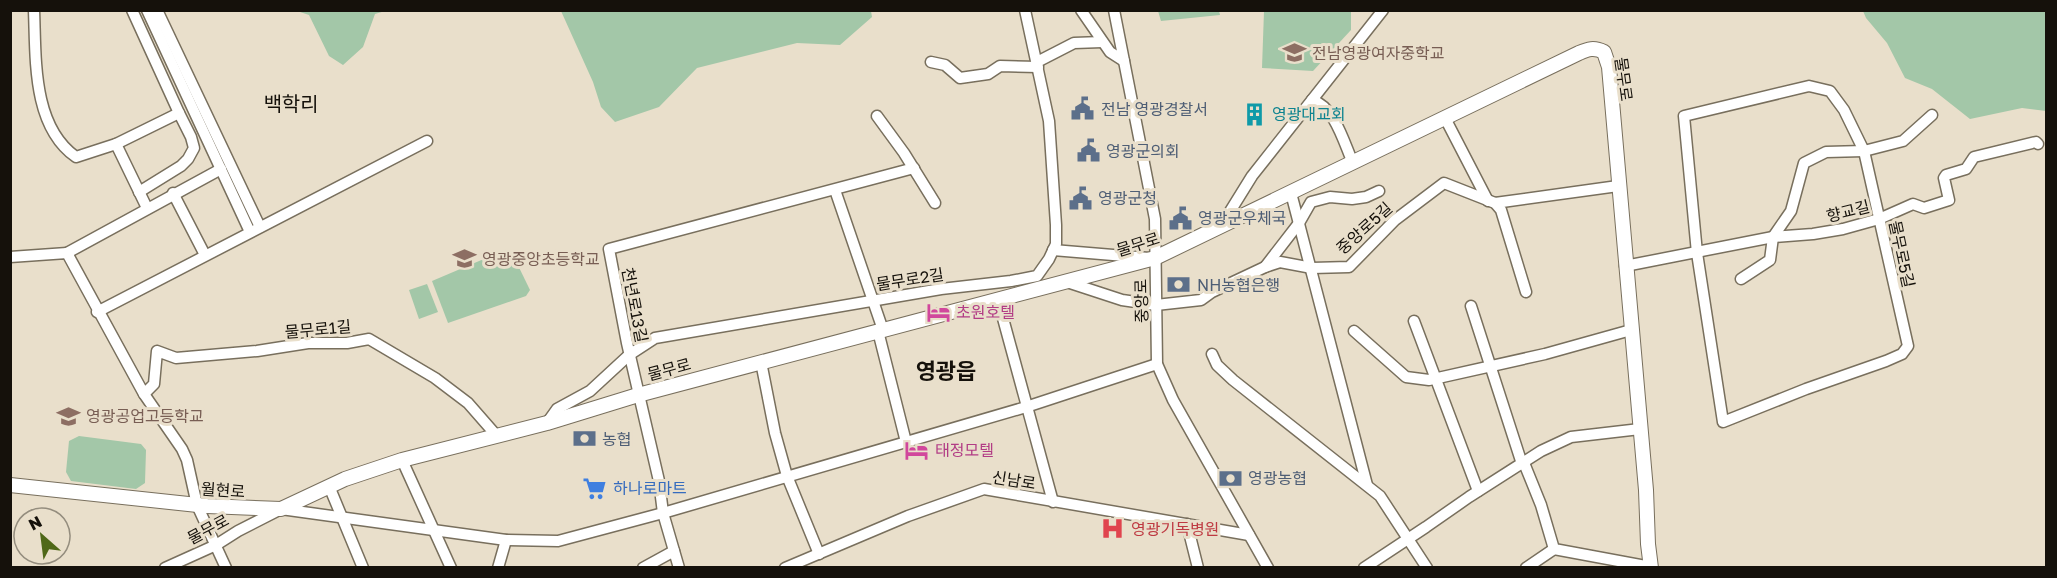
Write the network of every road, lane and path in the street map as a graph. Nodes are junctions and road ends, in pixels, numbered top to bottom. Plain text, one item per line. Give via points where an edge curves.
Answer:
1 (34, 10) edge
2 (132, 10) edge
3 (147, 10) edge
4 (157, 10) edge
5 (1025, 10) edge
6 (1081, 10) edge
7 (1114, 10) edge
8 (1383, 10) edge
9 (1102, 42) junction
10 (931, 62) dead end
11 (1124, 62) junction
12 (1038, 65) junction
13 (1312, 100) junction
14 (179, 113) junction
15 (1932, 115) dead end
16 (877, 116) dead end
17 (1445, 118) junction
18 (427, 141) dead end
19 (116, 144) junction
20 (2038, 144) dead end
21 (1864, 151) junction
22 (1353, 163) junction
23 (914, 168) junction
24 (221, 169) junction
25 (1618, 186) junction
26 (836, 190) junction
27 (1379, 191) dead end
28 (139, 192) junction
29 (1291, 193) junction
30 (173, 194) junction
31 (1491, 202) junction
32 (935, 203) dead end
33 (147, 208) junction
34 (1879, 219) junction
35 (1299, 223) junction
36 (1221, 227) junction
37 (255, 230) junction
38 (1773, 237) junction
39 (1053, 250) junction
40 (67, 253) junction
41 (1697, 253) junction
42 (205, 255) junction
43 (10, 257) edge
44 (1155, 258) junction
45 (1625, 266) junction
46 (1265, 267) junction
47 (1312, 268) junction
48 (1741, 279) dead end
49 (1066, 282) junction
50 (1526, 292) dead end
51 (873, 300) junction
52 (998, 300) junction
53 (1156, 305) junction
54 (1471, 306) dead end
55 (98, 312) junction
56 (1414, 321) dead end
57 (1631, 330) junction
58 (881, 331) junction
59 (1354, 331) dead end
60 (1212, 354) dead end
61 (629, 355) junction
62 (760, 362) junction
63 (1157, 364) junction
64 (1490, 366) junction
65 (1435, 379) junction
66 (144, 394) junction
67 (638, 395) junction
68 (1026, 407) junction
69 (547, 423) junction
70 (1640, 429) junction
71 (496, 435) junction
72 (906, 442) junction
73 (402, 460) junction
74 (1523, 464) junction
75 (787, 476) junction
76 (10, 485) edge
77 (1367, 485) junction
78 (329, 486) junction
79 (1478, 491) junction
80 (1053, 502) junction
81 (197, 505) junction
82 (281, 509) junction
83 (663, 513) junction
84 (342, 518) junction
85 (1187, 524) junction
86 (433, 529) junction
87 (1249, 535) junction
88 (1409, 538) junction
89 (506, 540) junction
90 (216, 545) junction
91 (1554, 549) junction
92 (674, 551) junction
93 (819, 554) junction
94 (165, 567) edge
95 (226, 567) edge
96 (363, 567) edge
97 (451, 567) edge
98 (498, 567) edge
99 (642, 567) edge
100 (679, 567) edge
101 (785, 567) edge
102 (1198, 567) edge
103 (1268, 567) edge
104 (1364, 567) edge
105 (1427, 567) edge
106 (1526, 567) edge
107 (1651, 567) edge

1 - 19 street via 39,96 50,126 67,151 76,157
2 - 14 street
3 - 24 street
4 - 37 street
5 - 12 street, 물무로2길
6 - 9 street
7 - 11 street, 중앙로
8 - 13 street
9 - 11 street
9 - 12 street via 1074,43
10 - 12 street via 945,65 960,78 988,74 1000,66
11 - 44 street, 중앙로 via 1155,219
12 - 39 street, 물무로2길 via 1049,121 1056,225
13 - 22 street via 1319,102 1332,117
13 - 36 street via 1252,176
14 - 19 street
14 - 28 street via 194,148 181,166
15 - 21 street via 1903,141
16 - 23 street
17 - 22 main road, 물무로
17 - 25 main road, 물무로 via 1579,53 1598,49 1604,52 1608,67
17 - 31 street
18 - 37 street
19 - 28 street
20 - 34 street, 향교길 via 1974,157 1966,169 1944,178 1949,200 1924,208 1913,204
21 - 34 street, 물무로5길
21 - 38 street via 1826,152 1804,163 1791,211
21 - 41 street, 물무로5길 via 1830,91 1809,86 1684,116
22 - 29 main road, 물무로
23 - 26 street, 천년로13길
23 - 32 street
24 - 30 street
24 - 37 street
25 - 31 street
25 - 45 main road, 물무로
26 - 51 street
26 - 61 street, 천년로13길 via 609,249
27 - 35 street via 1352,199 1330,196 1311,202
28 - 33 street
29 - 35 street
29 - 36 main road, 물무로
30 - 33 street
30 - 42 street
31 - 47 street, 중앙로5길 via 1444,183 1395,220 1349,267
31 - 50 street via 1501,210
33 - 40 street
34 - 38 street, 향교길 via 1813,234
34 - 41 street, 물무로5길 via 1908,346 1902,354 1723,422
35 - 46 street
35 - 47 street
36 - 44 main road, 물무로
37 - 42 street
38 - 41 street, 향교길
38 - 48 street via 1770,260
39 - 44 street
39 - 51 street, 물무로2길 via 1037,276
40 - 43 street
40 - 55 street
41 - 45 street, 향교길
42 - 55 street
44 - 49 main road, 물무로
44 - 53 street, 중앙로
45 - 57 main road, 물무로
46 - 47 street, 중앙로5길 via 1280,262
46 - 53 street, 중앙로5길 via 1201,300
47 - 77 street
49 - 52 main road, 물무로
49 - 53 street, 중앙로5길 via 1122,300
51 - 58 street
51 - 61 street, 물무로2길 via 655,338
52 - 58 main road, 물무로
52 - 68 street
53 - 63 street, 중앙로
54 - 64 street
55 - 66 street
56 - 65 street
57 - 64 street
57 - 70 main road, 물무로
58 - 62 main road, 물무로
58 - 72 street
59 - 65 street via 1406,377
60 - 77 street via 1233,380
61 - 67 street, 천년로13길
61 - 69 street, 물무로2길 via 590,391 557,410
62 - 67 main road, 물무로
62 - 75 street
63 - 68 street, 월현로
63 - 87 street, 중앙로
64 - 65 street
64 - 74 street
65 - 79 street
66 - 71 street, 물무로1길 via 154,384 158,351 176,358 369,339 435,378 468,403
66 - 81 street via 182,449
67 - 69 main road, 물무로
67 - 83 street, 천년로13길
68 - 72 street, 월현로
68 - 80 street
69 - 71 main road, 물무로
70 - 74 street via 1571,437
70 - 107 main road, 물무로
71 - 73 main road, 물무로
72 - 75 street, 월현로
73 - 78 main road, 물무로
73 - 86 street
74 - 79 street
74 - 91 street
75 - 83 street, 월현로
75 - 93 street
76 - 81 main road, 월현로
77 - 88 street via 1380,496
78 - 82 main road, 물무로
78 - 84 street
79 - 88 street
80 - 85 street, 신남로
80 - 93 street, 신남로 via 984,489
81 - 82 main road, 월현로
81 - 90 street
82 - 84 street, 월현로
82 - 90 street, 물무로
83 - 89 street, 월현로 via 558,541
83 - 92 street, 천년로13길
84 - 86 street, 월현로
84 - 96 street
85 - 87 street, 신남로
85 - 102 street
86 - 89 street, 월현로
86 - 97 street
87 - 103 street, 중앙로
88 - 104 street
88 - 105 street
89 - 98 street
90 - 94 street, 물무로
90 - 95 street
91 - 106 street
91 - 107 street
92 - 99 street
92 - 100 street, 천년로13길
93 - 101 street, 신남로

